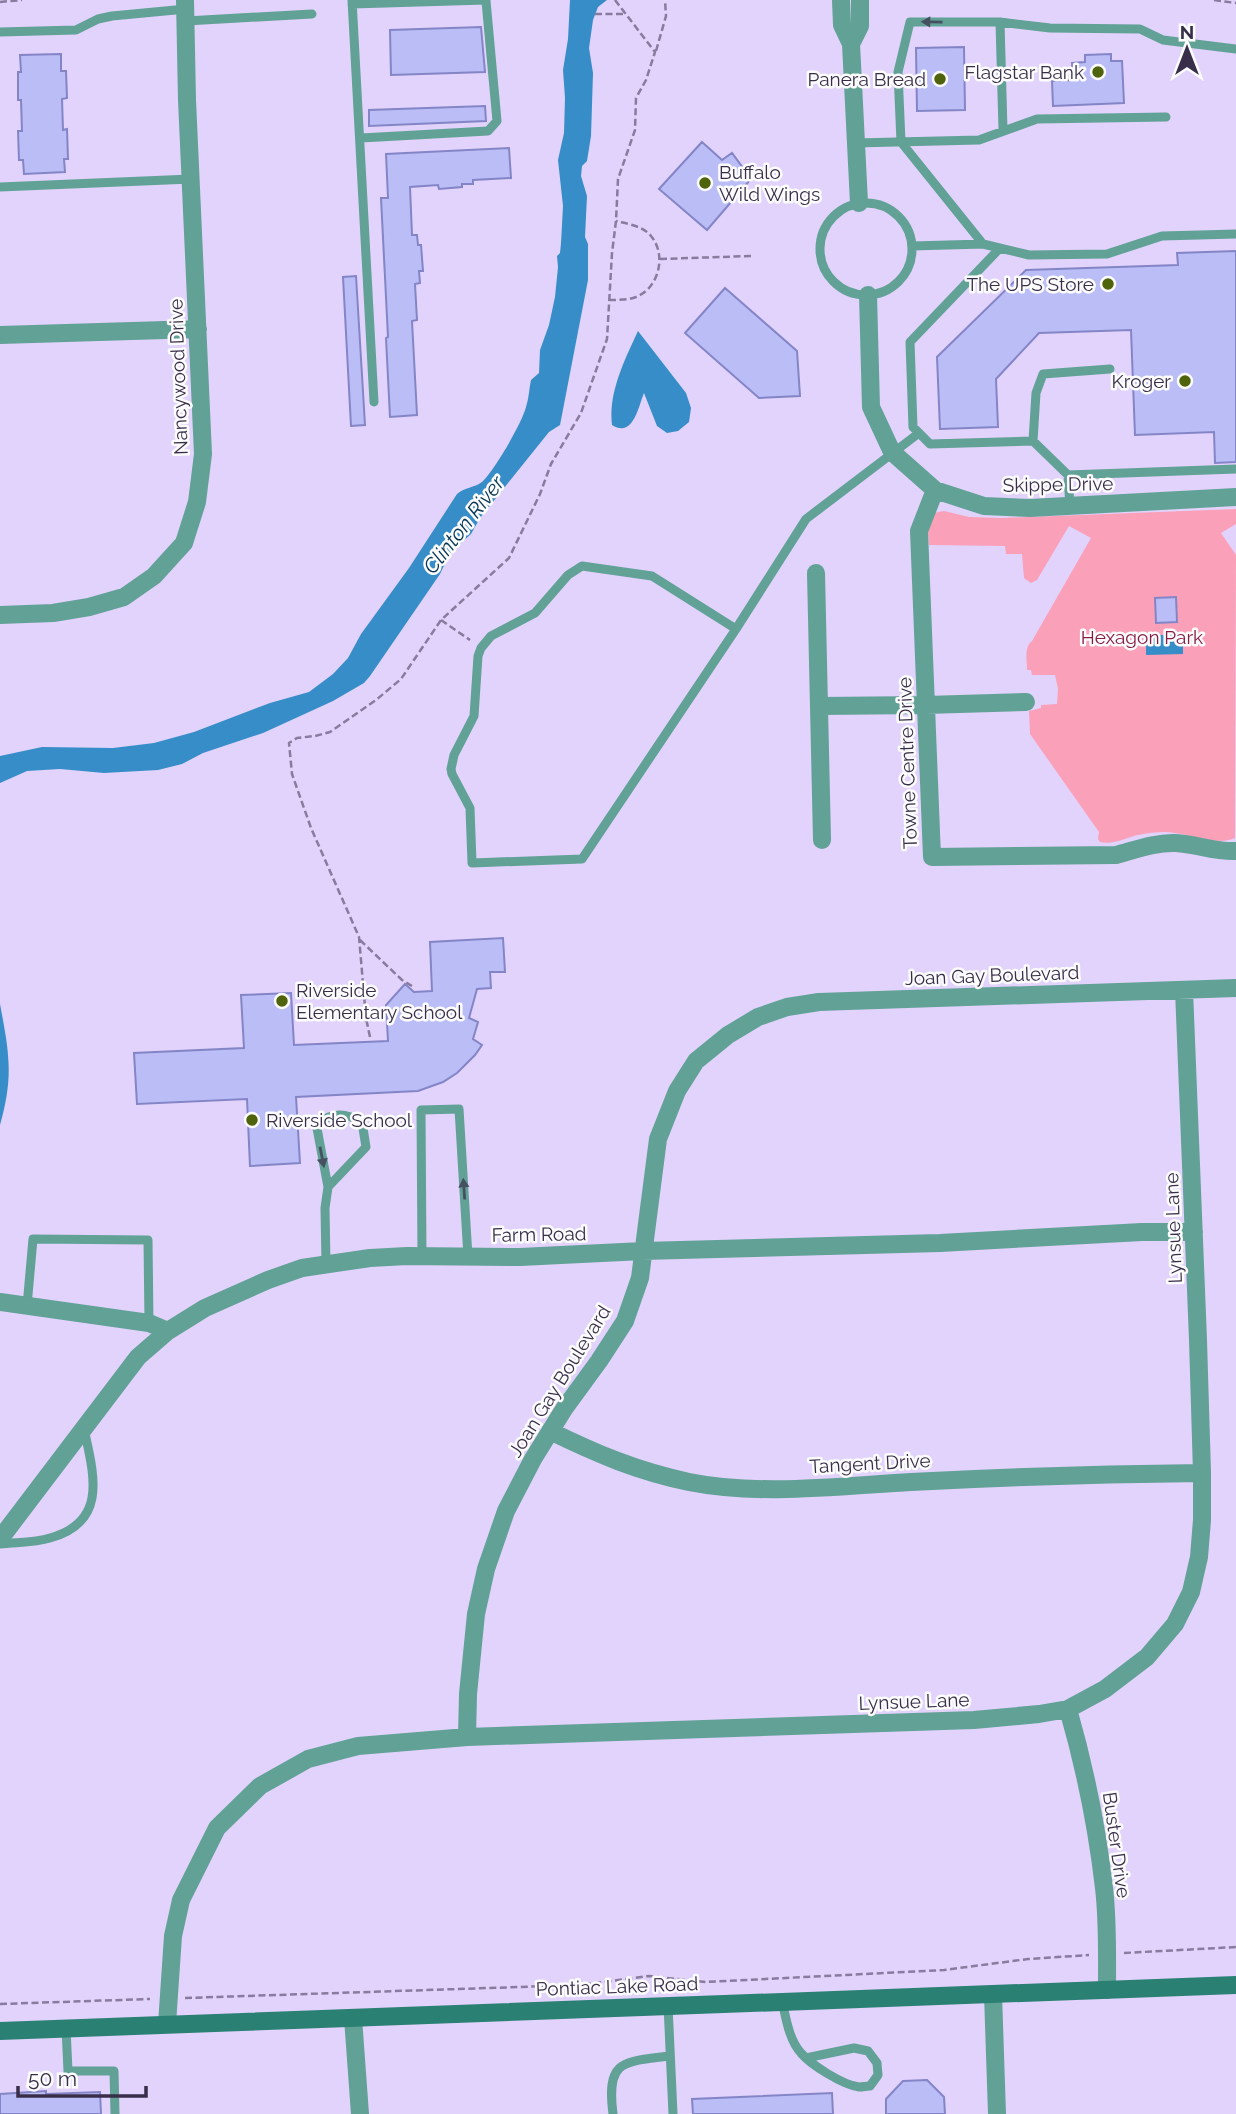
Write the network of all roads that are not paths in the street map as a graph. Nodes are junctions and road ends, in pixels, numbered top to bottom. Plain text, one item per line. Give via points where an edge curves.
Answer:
1 (841, 0) edge
2 (860, 0) edge
3 (486, 1) edge
4 (352, 2) edge
5 (186, 10) edge
6 (312, 14) dead end
7 (1000, 22) junction
8 (0, 32) edge
9 (851, 44) junction
10 (1236, 49) edge
11 (1166, 117) dead end
12 (1003, 130) junction
13 (361, 138) junction
14 (855, 142) junction
15 (901, 142) junction
16 (191, 179) junction
17 (0, 187) edge
18 (859, 203) junction
19 (1236, 234) edge
20 (983, 244) junction
21 (912, 246) junction
22 (1000, 248) junction
23 (868, 295) junction
24 (198, 329) junction
25 (0, 335) edge
26 (1110, 369) dead end
27 (374, 402) dead end
28 (919, 433) junction
29 (1033, 441) junction
30 (892, 452) junction
31 (1236, 469) edge
32 (1068, 475) junction
33 (935, 490) junction
34 (1236, 498) edge
35 (1070, 507) junction
36 (816, 573) dead end
37 (0, 615) edge
38 (736, 629) junction
39 (1026, 702) dead end
40 (926, 705) junction
41 (819, 706) junction
42 (822, 839) dead end
43 (1236, 851) edge
44 (1236, 988) edge
45 (1184, 990) junction
46 (328, 1187) junction
47 (1194, 1232) junction
48 (643, 1251) junction
49 (422, 1256) junction
50 (468, 1257) junction
51 (326, 1264) junction
52 (0, 1303) edge
53 (27, 1306) junction
54 (149, 1324) junction
55 (168, 1331) junction
56 (84, 1429) junction
57 (550, 1431) junction
58 (1202, 1473) junction
59 (0, 1542) edge
60 (1068, 1709) junction
61 (467, 1737) junction
62 (1236, 1985) edge
63 (1107, 1990) junction
64 (993, 1994) junction
65 (782, 2001) junction
66 (668, 2005) junction
67 (353, 2018) junction
68 (167, 2024) junction
69 (66, 2028) junction
70 (0, 2031) edge
71 (670, 2056) junction
72 (806, 2058) junction
73 (992, 2113) edge
74 (115, 2114) edge
75 (360, 2114) edge
76 (612, 2114) edge
77 (673, 2114) edge

1 - 9 street via 842,25
2 - 9 street via 860,26
3 - 4 lane
3 - 13 lane via 497,121 488,131
4 - 13 lane
5 - 6 lane
5 - 8 lane via 112,16 76,30
5 - 16 street, Nancywood Drive
7 - 10 lane via 1038,28 1140,29 1163,40
7 - 12 lane
7 -> 15 lane via 910,22 898,72
9 - 14 street
11 - 12 lane via 1037,119
12 - 15 lane via 979,140
13 - 27 lane
14 - 15 lane
14 - 18 street
15 - 20 lane
16 - 17 lane
16 - 24 street, Nancywood Drive
18 - 21 lane via 894,212 905,224
18 - 23 lane via 828,223 820,250 823,265 841,287
19 - 22 lane via 1161,236 1107,254 1030,255
20 - 21 lane
20 - 22 lane
21 - 23 lane via 907,270 897,282
22 - 28 lane via 910,341 913,427
23 - 30 street, Skippe Drive via 871,407
24 - 25 street
24 - 37 street, Nancywood Drive via 203,454 197,502 184,543 154,576 124,597 53,613
26 - 29 lane via 1043,374 1036,393
28 - 29 lane via 930,444
28 - 30 lane
29 - 32 lane
30 - 33 street, Skippe Drive
30 - 38 lane via 806,519
31 - 32 lane
32 - 35 lane
33 - 35 street, Skippe Drive via 984,506
33 - 40 street, Towne Centre Drive via 919,531
34 - 35 street, Skippe Drive
36 - 41 street
38 - 38 lane via 652,576 588,565 568,575 536,612 497,632 478,656 474,716 451,764 470,808 472,863 582,859
39 - 40 street
40 - 41 street
40 - 43 street, Towne Centre Drive via 932,857 1116,855 1174,843
41 - 42 street
44 - 45 street, Joan Gay Boulevard
45 - 47 street, Lynsue Lane
45 - 48 street, Joan Gay Boulevard via 819,1002 758,1017 696,1061 677,1091 658,1139
46 -> 46 lane via 366,1147 362,1122 348,1114 316,1123
46 - 51 lane
47 - 48 street, Farm Road
47 - 58 street, Lynsue Lane
48 - 50 street, Farm Road
48 - 57 street, Joan Gay Boulevard via 640,1278 625,1321
49 - 50 street, Farm Road
50 -> 49 lane via 459,1109 421,1110
49 - 51 street, Farm Road
51 - 55 street, Farm Road via 268,1280 205,1308
52 - 53 street
53 - 54 street
53 - 54 lane via 33,1239 148,1240
54 - 55 street
55 - 56 street, Farm Road via 138,1357
56 - 59 street, Farm Road
56 - 59 lane via 93,1482 90,1509 74,1530 48,1539
57 - 58 street, Tangent Drive via 631,1468 739,1488
57 - 61 street, Joan Gay Boulevard via 506,1511 486,1569 476,1614
58 - 60 street, Lynsue Lane via 1199,1557 1191,1592 1175,1624 1147,1657 1105,1689
60 - 61 street, Lynsue Lane via 974,1720
60 - 63 street, Buster Drive via 1081,1753 1104,1890
61 - 68 street, Lynsue Lane via 358,1746 309,1759 260,1786 217,1828 181,1900 173,1936
62 - 63 street, Pontiac Lake Road
63 - 64 street, Pontiac Lake Road
64 - 65 street, Pontiac Lake Road
64 - 73 street
65 - 66 street, Pontiac Lake Road
65 - 72 lane via 789,2031
66 - 67 street, Pontiac Lake Road
66 - 71 lane
67 - 68 street, Pontiac Lake Road
67 - 75 street
68 - 69 street, Pontiac Lake Road
69 - 70 street, Pontiac Lake Road
69 - 74 lane via 68,2071 114,2071
71 - 76 lane via 627,2061 614,2074
71 - 77 lane
72 - 72 lane via 859,2087 870,2086 878,2074 868,2051 854,2048

